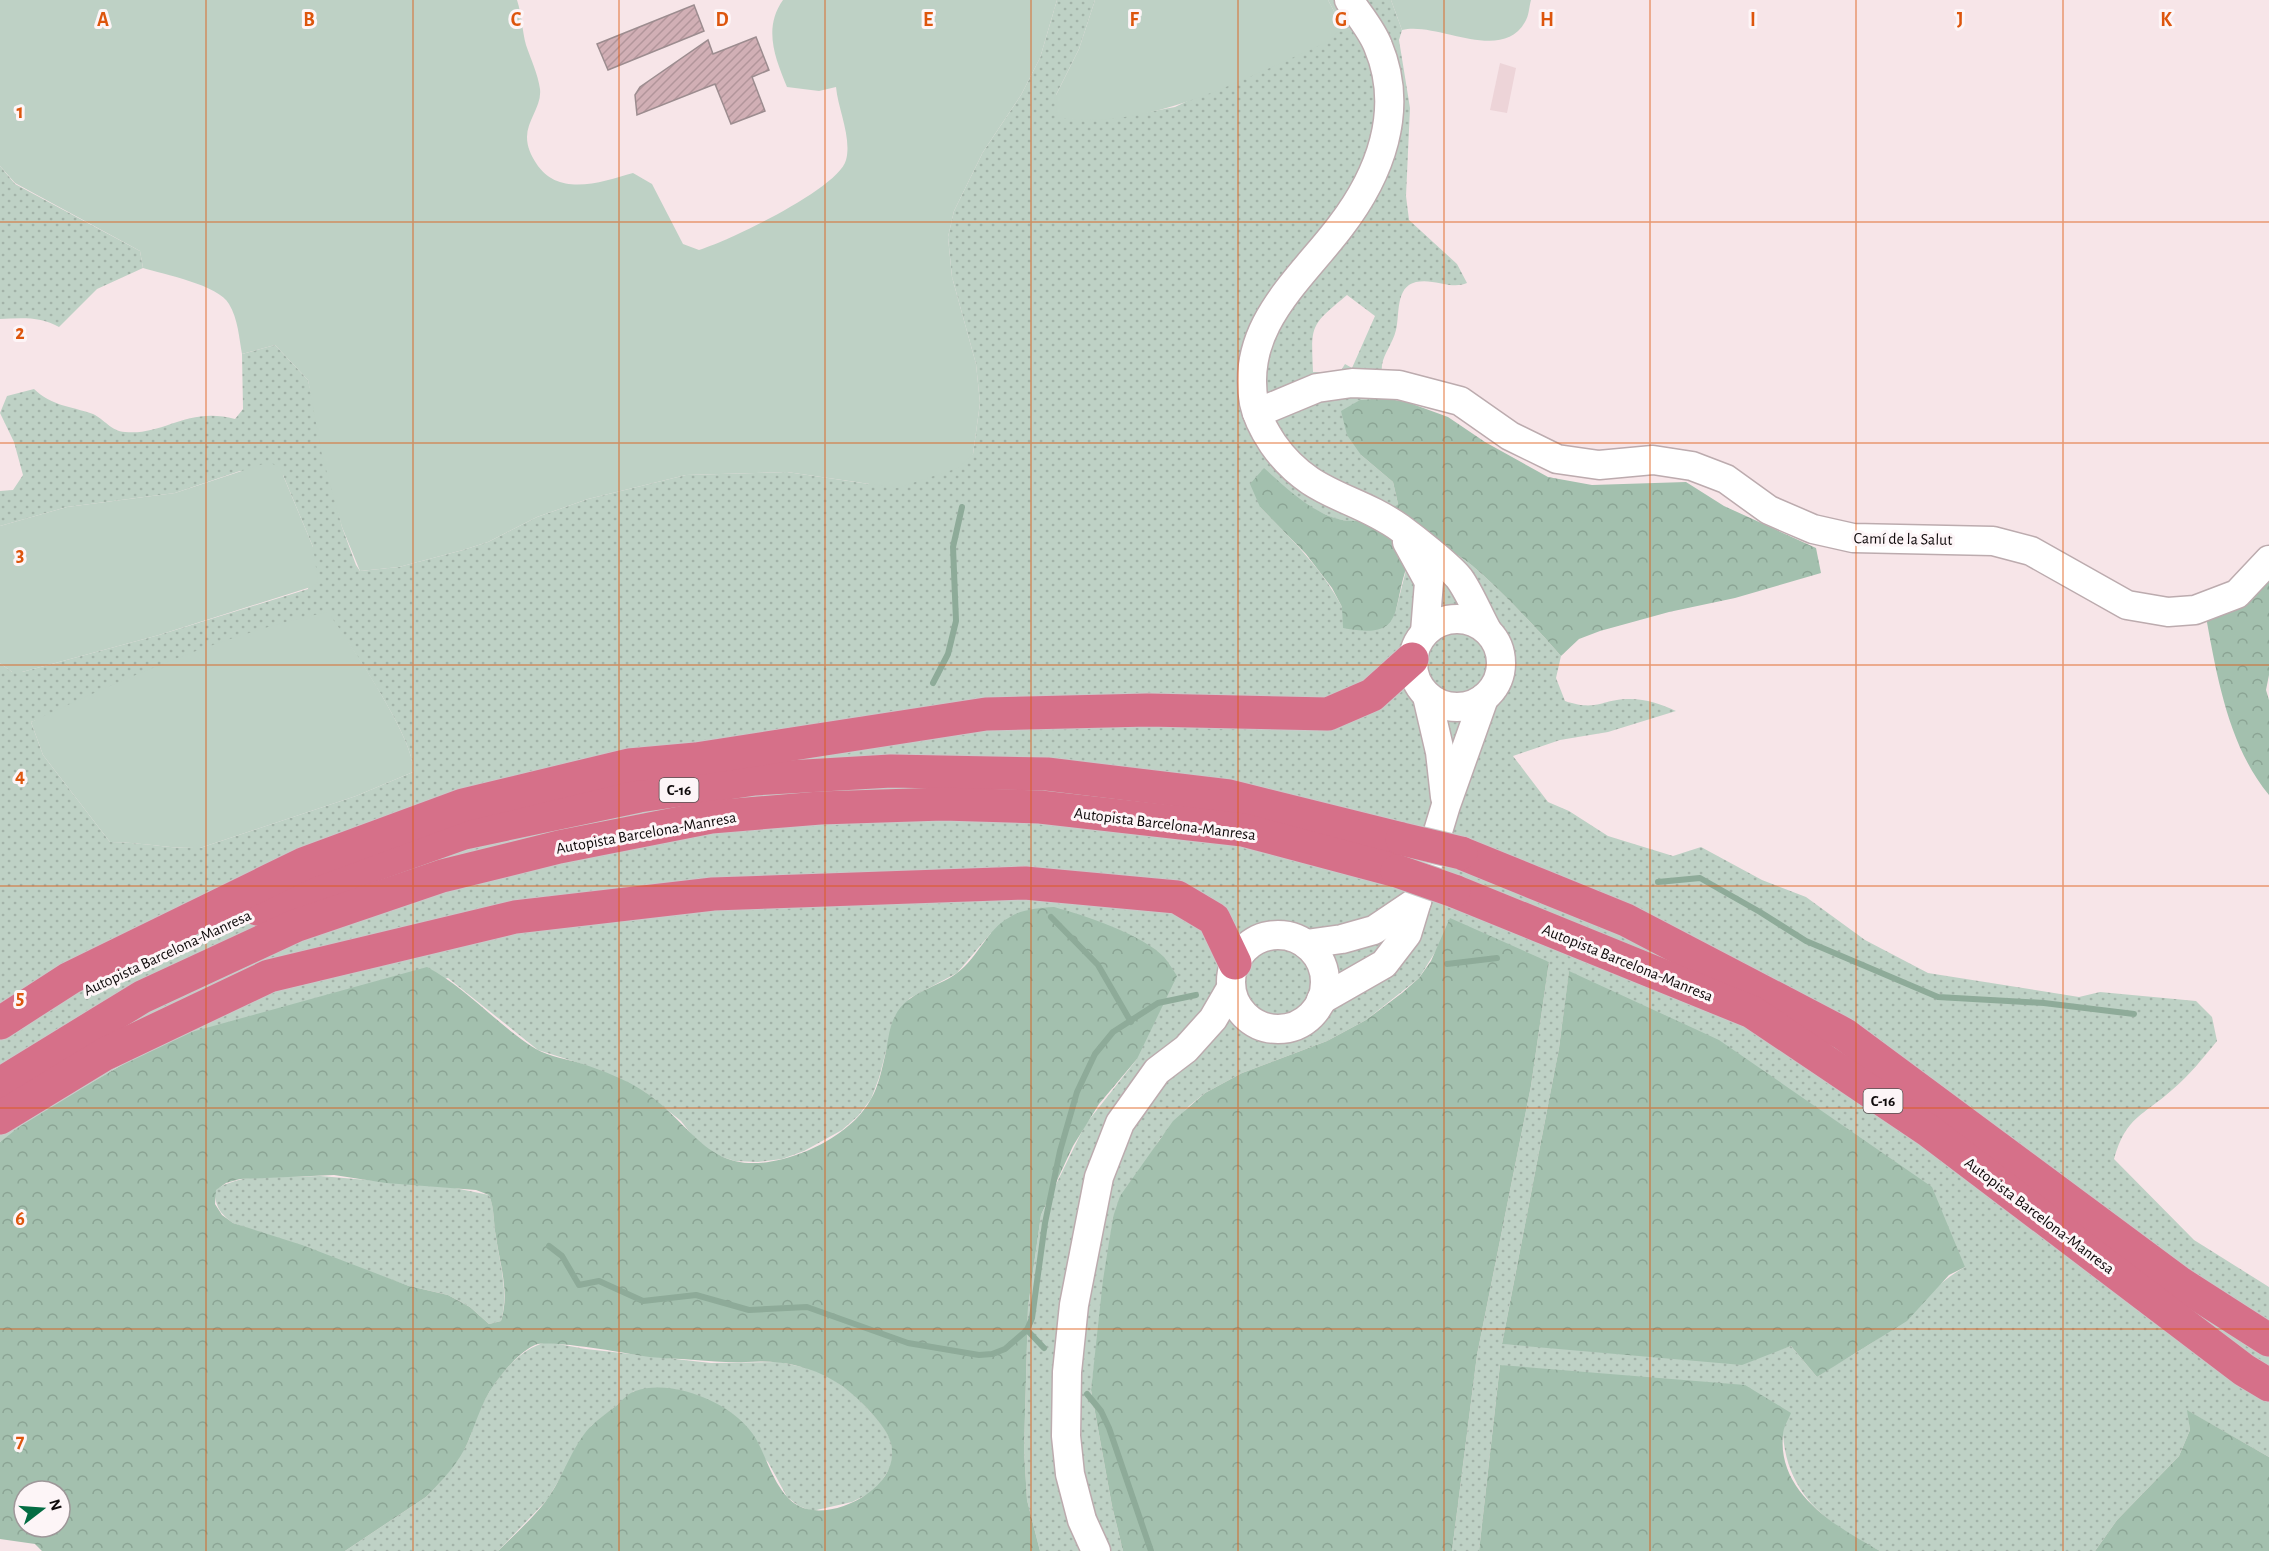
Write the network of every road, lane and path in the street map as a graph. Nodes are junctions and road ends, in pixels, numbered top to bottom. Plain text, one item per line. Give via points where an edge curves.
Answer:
1 (1349, 0) edge
2 (1257, 413) junction
3 (1399, 527) junction
4 (2269, 560) edge
5 (1487, 630) junction
6 (1418, 646) junction
7 (1427, 696) junction
8 (1484, 698) junction
9 (1446, 805) junction
10 (1417, 901) junction
11 (1306, 944) junction
12 (1233, 976) junction
13 (1321, 1000) junction
14 (0, 1023) edge
15 (1261, 1026) junction
16 (0, 1043) edge
17 (1186, 1049) junction
18 (0, 1084) edge
19 (0, 1118) edge
20 (2269, 1340) edge
21 (2269, 1385) edge
22 (1096, 1551) edge

1 - 2 street via 1378,45 1391,102 1381,159 1341,226 1298,276 1260,332 1252,365
2 - 3 street via 1284,458 1313,484
2 - 4 street, Camí de la Salut via 1317,388 1352,383 1399,385 1460,401 1510,436 1557,459 1599,465 1653,460 1692,466 1726,479 1769,510 1813,529 1853,538 1993,541 2031,551 2127,605 2168,612 2195,610 2237,594
3 - 5 street via 1459,578
3 - 6 street via 1429,582
5 - 6 street via 1472,621 1455,618 1439,622
5 - 8 street via 1498,646 1501,664 1496,683
6 - 7 street via 1415,680
6 - 14 highway via 1372,695 1328,714 986,714 696,759 629,765 463,805 303,864 70,978
7 - 8 street via 1455,707
7 - 9 street via 1440,752
8 - 9 street
9 - 10 street
10 - 11 street via 1374,930
10 - 13 street via 1407,934 1384,964
11 - 12 street via 1286,935 1265,936 1247,946
11 - 13 street via 1323,970
12 - 15 street via 1241,1011
12 - 17 street via 1213,1019
12 - 19 highway via 1214,920 1177,897 1025,883 713,894 515,917 269,976 105,1054
13 - 15 street via 1311,1015 1296,1025 1278,1029
15 - 17 street via 1227,1032
16 - 20 highway, Autopista Barcelona-Manresa / C-16, bridge via 82,991 287,896 464,833 639,796 755,779 891,771 1047,774 1229,796 1461,853 1626,920 1844,1034 2180,1283
17 - 22 street via 1158,1071 1120,1123 1099,1178 1074,1305 1066,1437 1082,1520
18 - 21 highway, Autopista Barcelona-Manresa / C-16, bridge via 142,997 295,926 442,876 559,847 711,817 943,804 1040,807 1244,830 1396,871 1454,891 1752,1012 1929,1131

